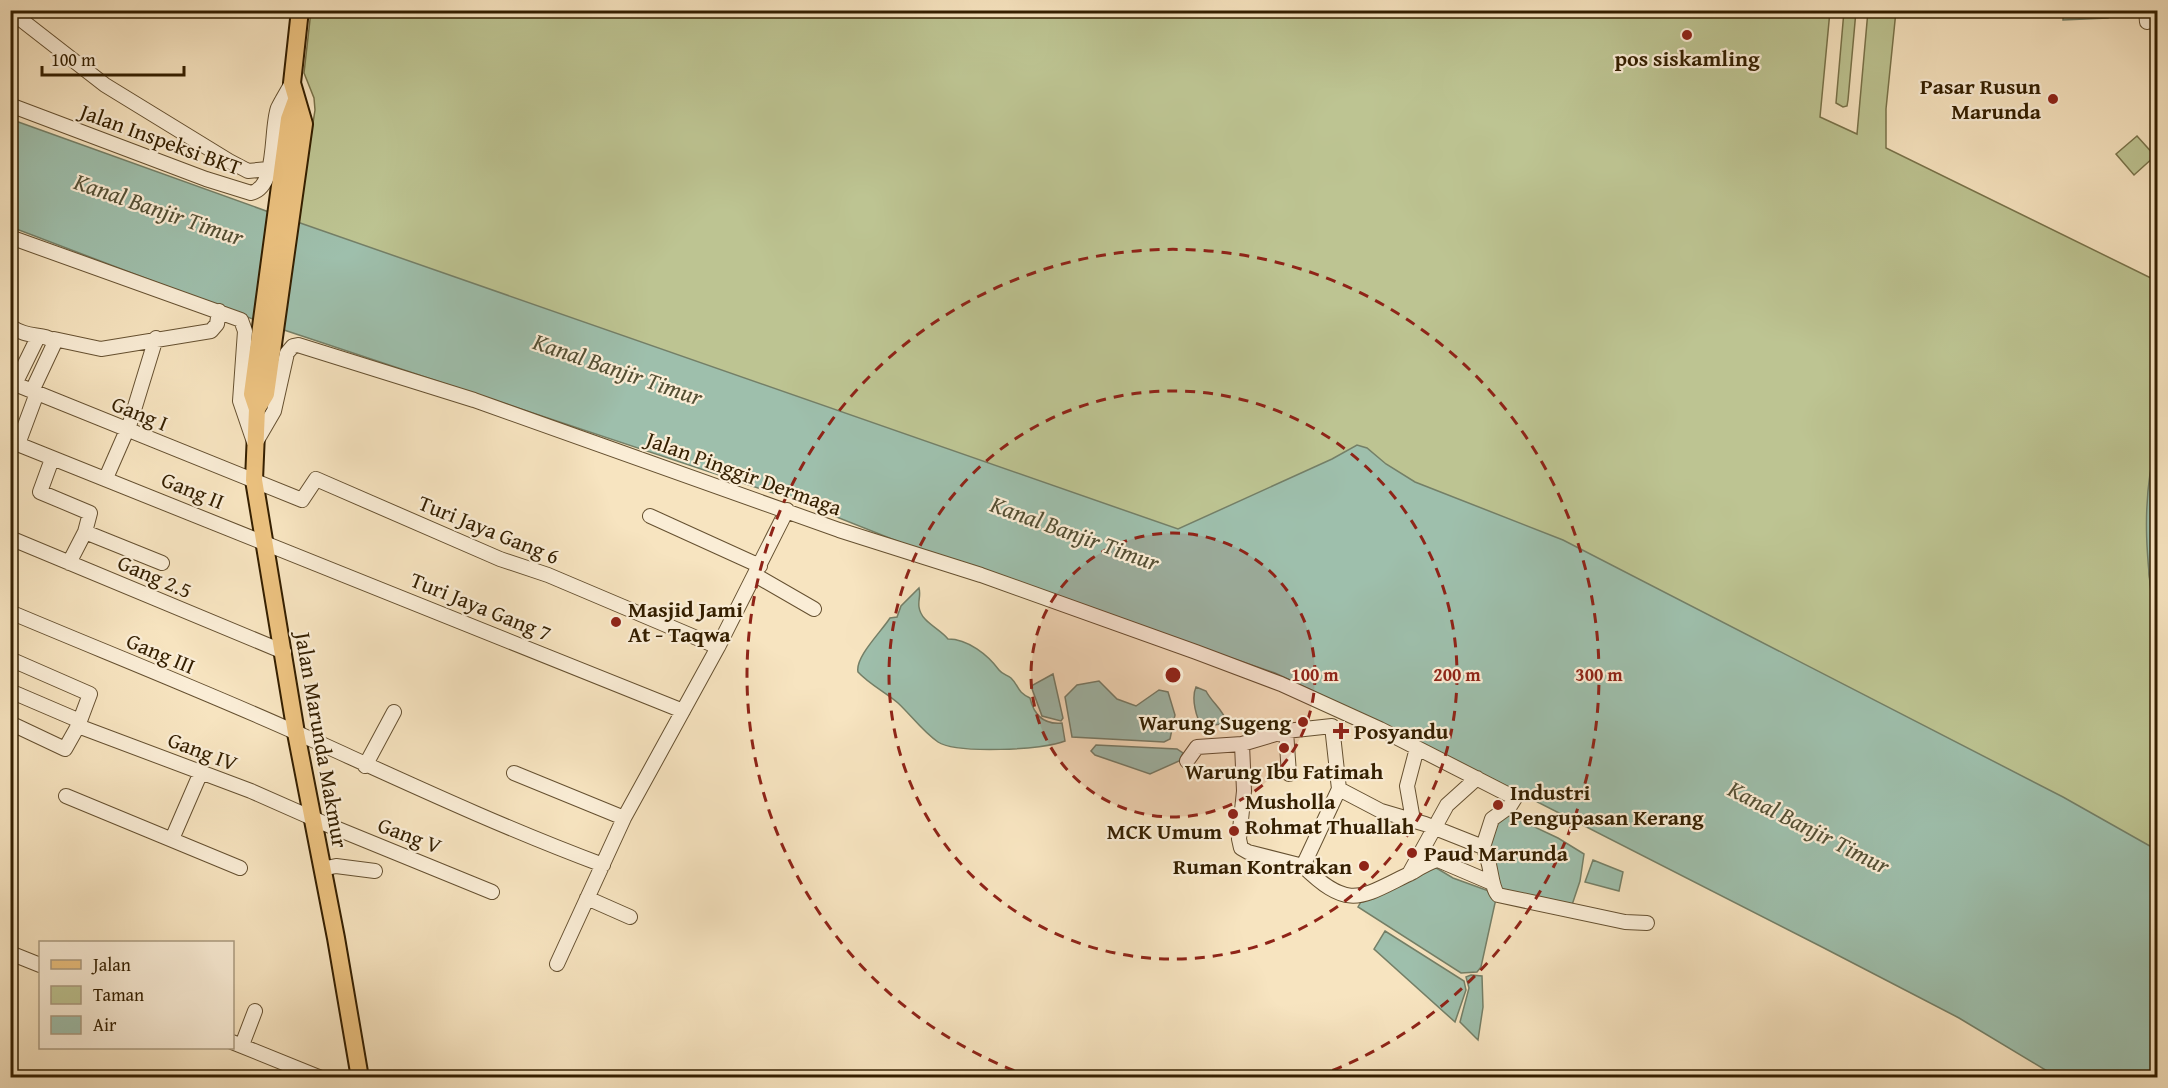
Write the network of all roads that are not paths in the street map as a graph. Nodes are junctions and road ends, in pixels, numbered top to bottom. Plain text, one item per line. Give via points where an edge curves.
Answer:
1 (300, 10) edge
2 (10, 11) edge
3 (292, 83) junction
4 (296, 100) junction
5 (10, 105) edge
6 (268, 169) junction
7 (10, 237) edge
8 (219, 311) junction
9 (10, 326) edge
10 (38, 337) junction
11 (266, 337) junction
12 (156, 338) junction
13 (54, 339) junction
14 (13, 383) edge
15 (35, 392) junction
16 (127, 431) junction
17 (14, 442) edge
18 (255, 444) junction
19 (52, 459) junction
20 (106, 477) junction
21 (254, 480) junction
22 (787, 510) junction
23 (650, 516) dead end
24 (85, 532) junction
25 (10, 538) edge
26 (264, 541) junction
27 (69, 563) junction
28 (162, 563) dead end
29 (757, 570) junction
30 (814, 609) dead end
31 (10, 612) edge
32 (718, 647) junction
33 (284, 652) junction
34 (10, 659) edge
35 (10, 691) edge
36 (1326, 704) junction
37 (683, 711) junction
38 (394, 712) dead end
39 (10, 723) edge
40 (79, 723) junction
41 (1319, 726) junction
42 (1286, 731) junction
43 (296, 733) junction
44 (1242, 744) junction
45 (1417, 747) junction
46 (1188, 761) dead end
47 (365, 766) junction
48 (201, 772) junction
49 (514, 773) dead end
50 (1289, 774) dead end
51 (1477, 778) junction
52 (1340, 789) junction
53 (66, 796) dead end
54 (624, 818) junction
55 (312, 819) junction
56 (1413, 820) junction
57 (1433, 827) junction
58 (172, 839) junction
59 (1483, 847) junction
60 (603, 865) junction
61 (1303, 866) junction
62 (240, 868) dead end
63 (322, 869) junction
64 (375, 871) dead end
65 (1409, 874) junction
66 (1492, 883) junction
67 (492, 892) dead end
68 (587, 898) junction
69 (630, 917) dead end
70 (1647, 923) dead end
71 (10, 953) edge
72 (557, 964) dead end
73 (39, 965) edge
74 (255, 1011) dead end
75 (237, 1044) edge
76 (321, 1077) edge
77 (360, 1077) edge

1 - 3 main road, Jalan Marunda Makmur
2 - 6 street via 105,85 220,156 248,171
3 - 4 main road, Jalan Marunda Makmur
3 - 6 street, Jalan Inspeksi BKT via 278,109
4 - 11 main road, Jalan Marunda Makmur via 289,118 276,213
4 - 11 main road, Jalan Marunda Makmur via 304,124 291,220
5 - 6 street, Jalan Inspeksi BKT via 251,193 262,188
7 - 8 street
8 - 12 street via 211,331
8 - 18 street via 241,320 244,326 240,401
9 - 10 street via 27,336
10 - 13 street
10 - 14 street
11 - 18 main road, Jalan Marunda Makmur via 266,394 257,409
12 - 13 street via 101,349
12 - 16 street
13 - 15 street via 55,346
14 - 15 street, Gang I
15 - 16 street, Gang I
15 - 17 street
16 - 20 street
16 - 21 street, Gang I
17 - 19 street, Gang II
18 - 21 main road, Jalan Marunda Makmur
18 - 22 street, Jalan Pinggir Dermaga via 274,411 287,353 293,346 302,345 474,400
19 - 20 street, Gang II
19 - 24 street via 40,492 90,513
20 - 26 street, Gang II
21 - 26 main road, Jalan Marunda Makmur
21 - 32 street, Turi Jaya Gang 6 via 303,501 316,479
22 - 29 street
22 - 36 street, Jalan Pinggir Dermaga via 1019,588
23 - 29 street
24 - 27 street
24 - 28 street
25 - 27 street, Gang 2.5
26 - 33 main road, Jalan Marunda Makmur
26 - 37 street, Turi Jaya Gang 7
27 - 33 street, Gang 2.5
29 - 30 street
29 - 32 street
31 - 43 street, Gang III
32 - 37 street
33 - 43 main road, Jalan Marunda Makmur
34 - 40 street via 89,692
35 - 40 street, Gang IV
36 - 41 street
36 - 45 street, Jalan Pinggir Dermaga
37 - 54 street
38 - 47 street
39 - 40 street via 65,749
40 - 48 street, Gang IV
41 - 42 street
41 - 52 street via 1330,725 1334,730
42 - 44 street
42 - 50 street
43 - 47 street, Gang III
43 - 55 main road, Jalan Marunda Makmur
44 - 46 street via 1198,747
44 - 61 street via 1241,848
45 - 51 street, Jalan Pinggir Dermaga
45 - 56 street via 1407,786
47 - 60 street, Gang III
48 - 55 street, Gang IV
48 - 58 street
49 - 54 street
51 - 57 street via 1449,802
51 - 59 street, Jalan Pinggir Dermaga via 1515,798 1492,819
52 - 56 street via 1381,811
52 - 61 street
53 - 58 street
54 - 60 street
55 - 63 main road, Jalan Marunda Makmur
55 - 67 street, Gang V
56 - 57 street
57 - 59 street
57 - 65 street
58 - 62 street
59 - 66 street
60 - 68 street
61 - 65 street via 1328,887 1352,898 1377,891
63 - 64 street via 336,866
63 - 77 main road, Jalan Marunda Makmur
65 - 66 street via 1438,860
66 - 70 street via 1498,895 1625,922
68 - 69 street
68 - 72 street
71 - 73 street
74 - 75 street
75 - 76 street

